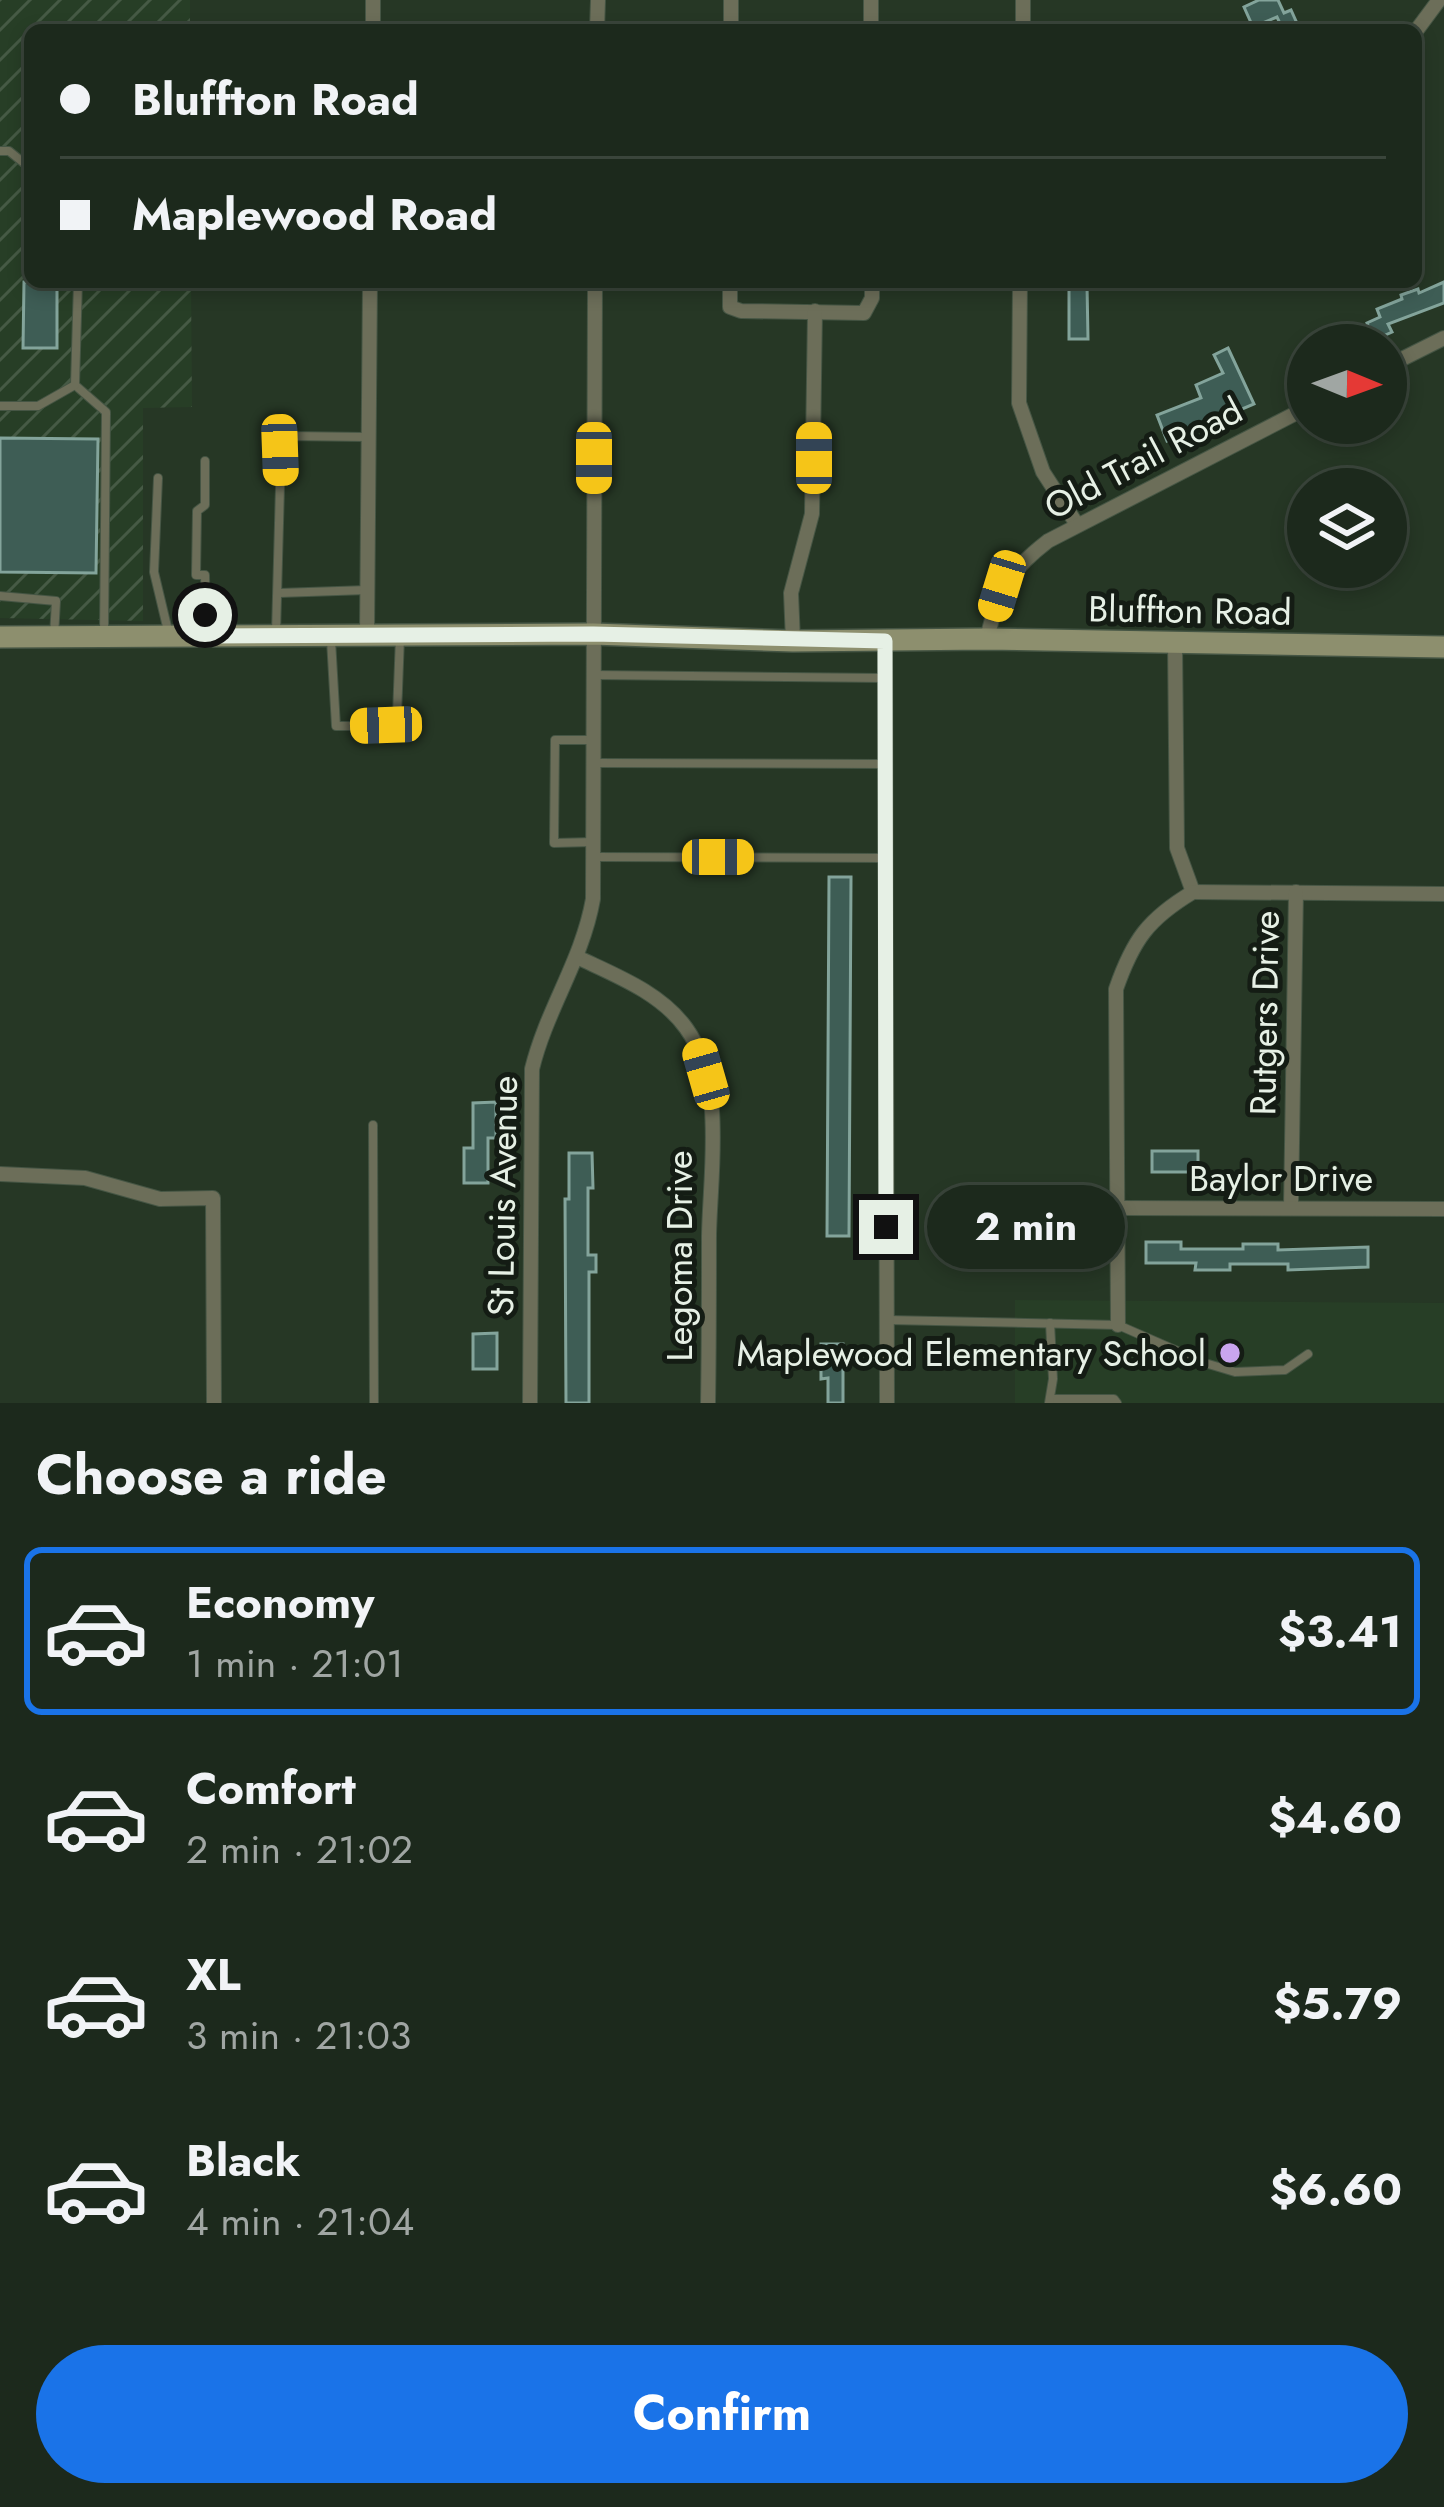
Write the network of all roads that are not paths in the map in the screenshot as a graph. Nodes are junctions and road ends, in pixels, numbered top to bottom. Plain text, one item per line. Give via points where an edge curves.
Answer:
1 (78, 288) edge
2 (370, 288) edge
3 (595, 288) edge
4 (730, 288) edge
5 (872, 288) edge
6 (1020, 288) edge
7 (815, 310) junction
8 (1444, 338) edge
9 (1407, 357) edge
10 (75, 385) junction
11 (0, 406) edge
12 (1287, 417) edge
13 (369, 437) junction
14 (205, 461) dead end
15 (158, 478) dead end
16 (1076, 524) junction
17 (367, 590) junction
18 (278, 593) junction
19 (0, 596) edge
20 (593, 634) junction
21 (400, 635) junction
22 (206, 636) junction
23 (276, 636) junction
24 (331, 636) junction
25 (367, 636) junction
26 (54, 637) junction
27 (104, 637) junction
28 (169, 637) junction
29 (0, 638) edge
30 (988, 639) junction
31 (793, 641) junction
32 (885, 641) junction
33 (1175, 642) junction
34 (1444, 646) edge
35 (593, 675) junction
36 (885, 678) junction
37 (593, 740) junction
38 (593, 763) junction
39 (885, 764) junction
40 (593, 850) junction
41 (885, 858) junction
42 (1193, 892) junction
43 (1296, 892) junction
44 (1444, 894) edge
45 (579, 958) junction
46 (373, 1125) dead end
47 (0, 1174) edge
48 (1291, 1207) junction
49 (1118, 1208) junction
50 (1444, 1209) edge
51 (887, 1319) junction
52 (1050, 1323) junction
53 (1118, 1325) junction
54 (1308, 1354) dead end
55 (1051, 1401) edge
56 (214, 1403) edge
57 (374, 1403) edge
58 (530, 1403) edge
59 (708, 1403) edge
60 (886, 1403) edge
61 (1118, 1403) edge

1 - 10 lane
2 - 13 street
3 - 20 street, St Louis Avenue
4 - 7 street via 730,308
5 - 7 street via 864,313
6 - 16 street via 1019,403 1043,472
7 - 31 street via 812,514 790,592
8 - 9 street
10 - 11 lane via 38,406
10 - 27 lane via 106,412
12 - 16 street, Old Trail Road
13 - 17 street
13 - 18 lane via 287,436 280,450
14 - 22 lane via 196,575 205,575
15 - 28 lane via 154,572
16 - 30 street, Old Trail Road via 1021,562 1002,586
17 - 18 lane
17 - 25 street
18 - 23 lane
19 - 26 lane via 56,601
20 - 21 main road, Bluffton Road
20 - 31 main road, Bluffton Road
20 - 35 street, St Louis Avenue
21 - 24 lane via 393,722 345,727 334,719
21 - 25 main road, Bluffton Road
22 - 23 main road, Bluffton Road
22 - 28 main road, Bluffton Road
23 - 24 main road, Bluffton Road
24 - 25 main road, Bluffton Road
26 - 27 main road, Bluffton Road
26 - 29 main road, Bluffton Road
27 - 28 main road, Bluffton Road
30 - 32 main road, Bluffton Road
30 - 33 main road, Bluffton Road
31 - 32 main road, Bluffton Road
32 - 36 street
33 - 34 main road, Bluffton Road
33 - 42 street via 1177,848
35 - 36 lane
35 - 37 street, St Louis Avenue
36 - 39 street
37 - 38 street, St Louis Avenue
37 - 40 lane via 555,740 554,843
38 - 39 lane
38 - 40 street, St Louis Avenue
39 - 41 street
40 - 41 lane
40 - 45 street, St Louis Avenue via 593,899
41 - 51 street
42 - 43 street
42 - 49 street via 1162,910 1131,946 1116,989
43 - 44 street
43 - 48 street, Rutgers Drive
45 - 58 street, St Louis Avenue via 532,1069
45 - 59 street, Legoma Drive via 662,1004 698,1047 710,1113
46 - 57 lane
47 - 56 street via 213,1198
48 - 49 street, Baylor Drive
48 - 50 street, Baylor Drive
49 - 53 street
51 - 52 lane
51 - 60 street
52 - 53 lane
52 - 55 lane
53 - 54 lane via 1235,1372 1285,1370
55 - 61 lane

